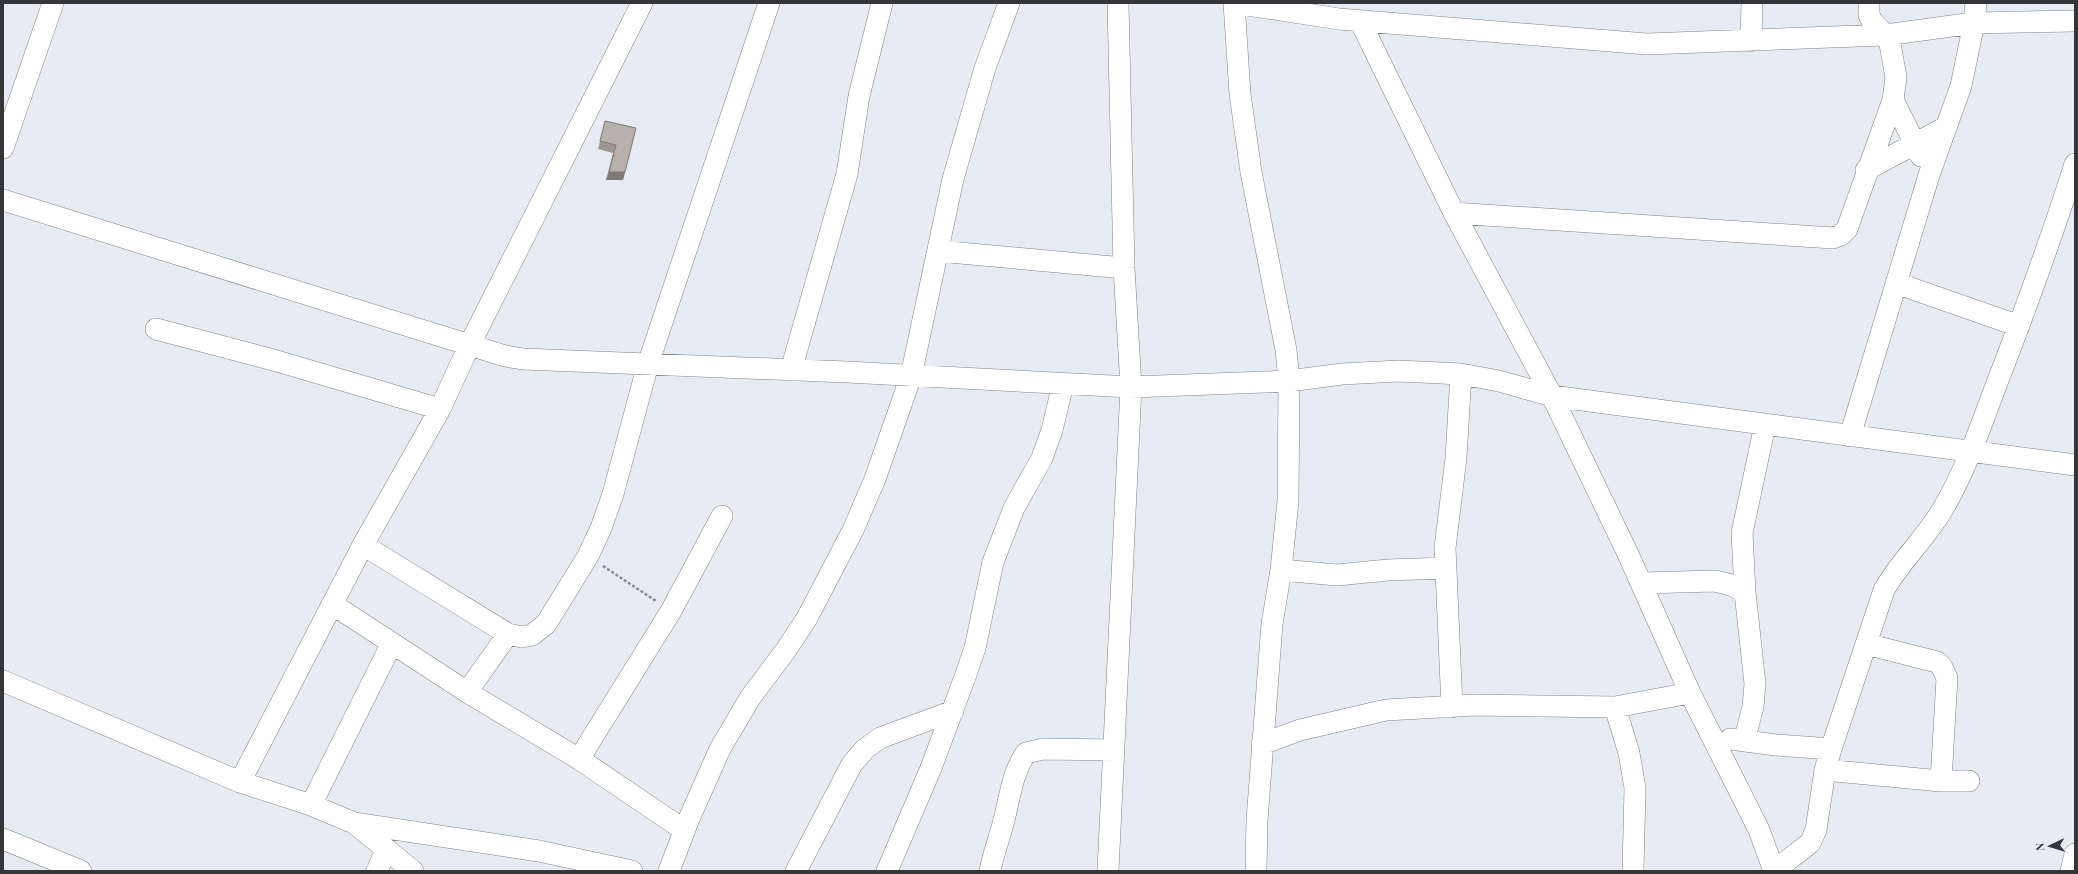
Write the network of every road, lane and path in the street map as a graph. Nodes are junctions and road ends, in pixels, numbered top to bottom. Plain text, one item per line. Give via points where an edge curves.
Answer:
1 (53, 3) edge
2 (642, 3) edge
3 (770, 3) edge
4 (882, 3) edge
5 (1009, 3) edge
6 (1118, 3) edge
7 (1234, 3) edge
8 (1752, 3) edge
9 (1869, 3) edge
10 (1976, 3) edge
11 (1360, 21) junction
12 (2075, 21) edge
13 (1974, 23) junction
14 (1885, 35) junction
15 (1751, 41) junction
16 (1893, 100) junction
17 (1946, 127) junction
18 (1915, 144) junction
19 (3, 148) edge
20 (2075, 164) edge
21 (1866, 170) junction
22 (1929, 175) junction
23 (3, 200) edge
24 (1454, 213) junction
25 (938, 251) junction
26 (1124, 268) junction
27 (1896, 283) junction
28 (2019, 326) junction
29 (156, 329) dead end
30 (470, 344) junction
31 (648, 364) junction
32 (791, 370) junction
33 (1461, 374) junction
34 (911, 376) junction
35 (1289, 381) junction
36 (1063, 384) junction
37 (1132, 387) junction
38 (1552, 396) junction
39 (440, 410) junction
40 (1765, 425) junction
41 (1850, 436) junction
42 (1971, 452) junction
43 (2075, 464) edge
44 (722, 516) dead end
45 (363, 545) junction
46 (588, 556) junction
47 (1446, 568) junction
48 (1281, 570) junction
49 (1642, 583) junction
50 (1745, 592) junction
51 (332, 604) junction
52 (671, 611) junction
53 (508, 634) junction
54 (392, 643) junction
55 (1866, 644) junction
56 (3, 681) edge
57 (467, 692) junction
58 (1690, 693) junction
59 (1452, 706) junction
60 (1615, 707) junction
61 (953, 711) junction
62 (1711, 735) junction
63 (1744, 741) junction
64 (1262, 744) junction
65 (1830, 749) junction
66 (1114, 750) junction
67 (579, 759) junction
68 (1825, 770) junction
69 (1940, 781) junction
70 (1969, 781) dead end
71 (240, 782) junction
72 (311, 805) junction
73 (354, 823) junction
74 (684, 830) junction
75 (3, 839) edge
76 (386, 850) junction
77 (2075, 854) edge
78 (81, 871) edge
79 (377, 871) edge
80 (413, 871) edge
81 (632, 871) edge
82 (669, 871) edge
83 (796, 871) edge
84 (887, 871) edge
85 (990, 871) edge
86 (1108, 871) edge
87 (1256, 871) edge
88 (1632, 871) edge
89 (2071, 871) edge

1 - 19 street
2 - 30 street
3 - 31 street
4 - 32 street via 859,96 847,174
5 - 25 street via 985,68 954,179
6 - 26 street
7 - 11 street
7 - 35 street via 1240,94 1250,164 1286,350
8 - 15 street
9 - 14 street via 1872,21
10 - 13 street
11 - 15 street via 1647,44
11 - 24 street
12 - 13 street
13 - 14 street
13 - 17 street via 1961,86
14 - 15 street
14 - 16 street via 1894,61 1896,77
16 - 18 street
16 - 21 street
17 - 18 street
17 - 22 street
18 - 21 street
18 - 22 street
20 - 28 street
21 - 24 street via 1847,229 1833,238
22 - 27 street
23 - 30 street
24 - 38 street
25 - 26 street
25 - 34 street
26 - 37 street
27 - 28 street
27 - 41 street
28 - 42 street
29 - 39 street via 277,361
30 - 31 street via 505,356 523,359
30 - 39 street
31 - 32 street
31 - 46 street via 613,494
32 - 34 street
33 - 35 street via 1385,372 1342,374
33 - 38 street via 1499,381
33 - 47 street via 1456,458 1445,548
34 - 36 street
34 - 74 street via 875,479 853,530 807,618 750,698 720,749
35 - 37 street
35 - 48 street via 1288,501
36 - 37 street
36 - 61 street via 1042,458 1014,508 993,562 975,648
37 - 66 street
38 - 40 street
38 - 49 street
39 - 45 street
40 - 41 street
40 - 50 street via 1742,533
41 - 42 street
42 - 43 street
42 - 55 street via 1944,507 1914,550 1896,569 1884,590
44 - 52 street
45 - 51 street
45 - 53 street
46 - 52 path
46 - 53 street via 546,624 532,635 522,637
47 - 48 street via 1337,575
47 - 59 street
48 - 64 street via 1272,624
49 - 50 street via 1715,581
49 - 58 street
50 - 63 street via 1755,684 1753,707
51 - 54 street
51 - 71 street
52 - 67 street
53 - 57 street
54 - 57 street
54 - 72 street
55 - 65 street
55 - 69 street via 1937,662 1942,667 1947,678
56 - 71 street
57 - 67 street
58 - 60 street
58 - 62 street
59 - 60 street
59 - 64 street via 1386,710 1300,730
60 - 88 street via 1629,753 1635,788
61 - 83 street via 880,738 865,749 852,764
61 - 84 street via 921,794
62 - 63 street
62 - 68 street via 1759,830 1774,871 1810,843 1816,830
63 - 65 street
64 - 87 street
65 - 68 street
66 - 85 street via 1043,749 1026,753 1019,762
66 - 86 street
67 - 74 street
68 - 69 street
69 - 70 street
71 - 72 street
72 - 73 street
73 - 76 street
73 - 81 street via 539,851
74 - 82 street
75 - 78 street
76 - 79 street
76 - 80 street
77 - 89 street

